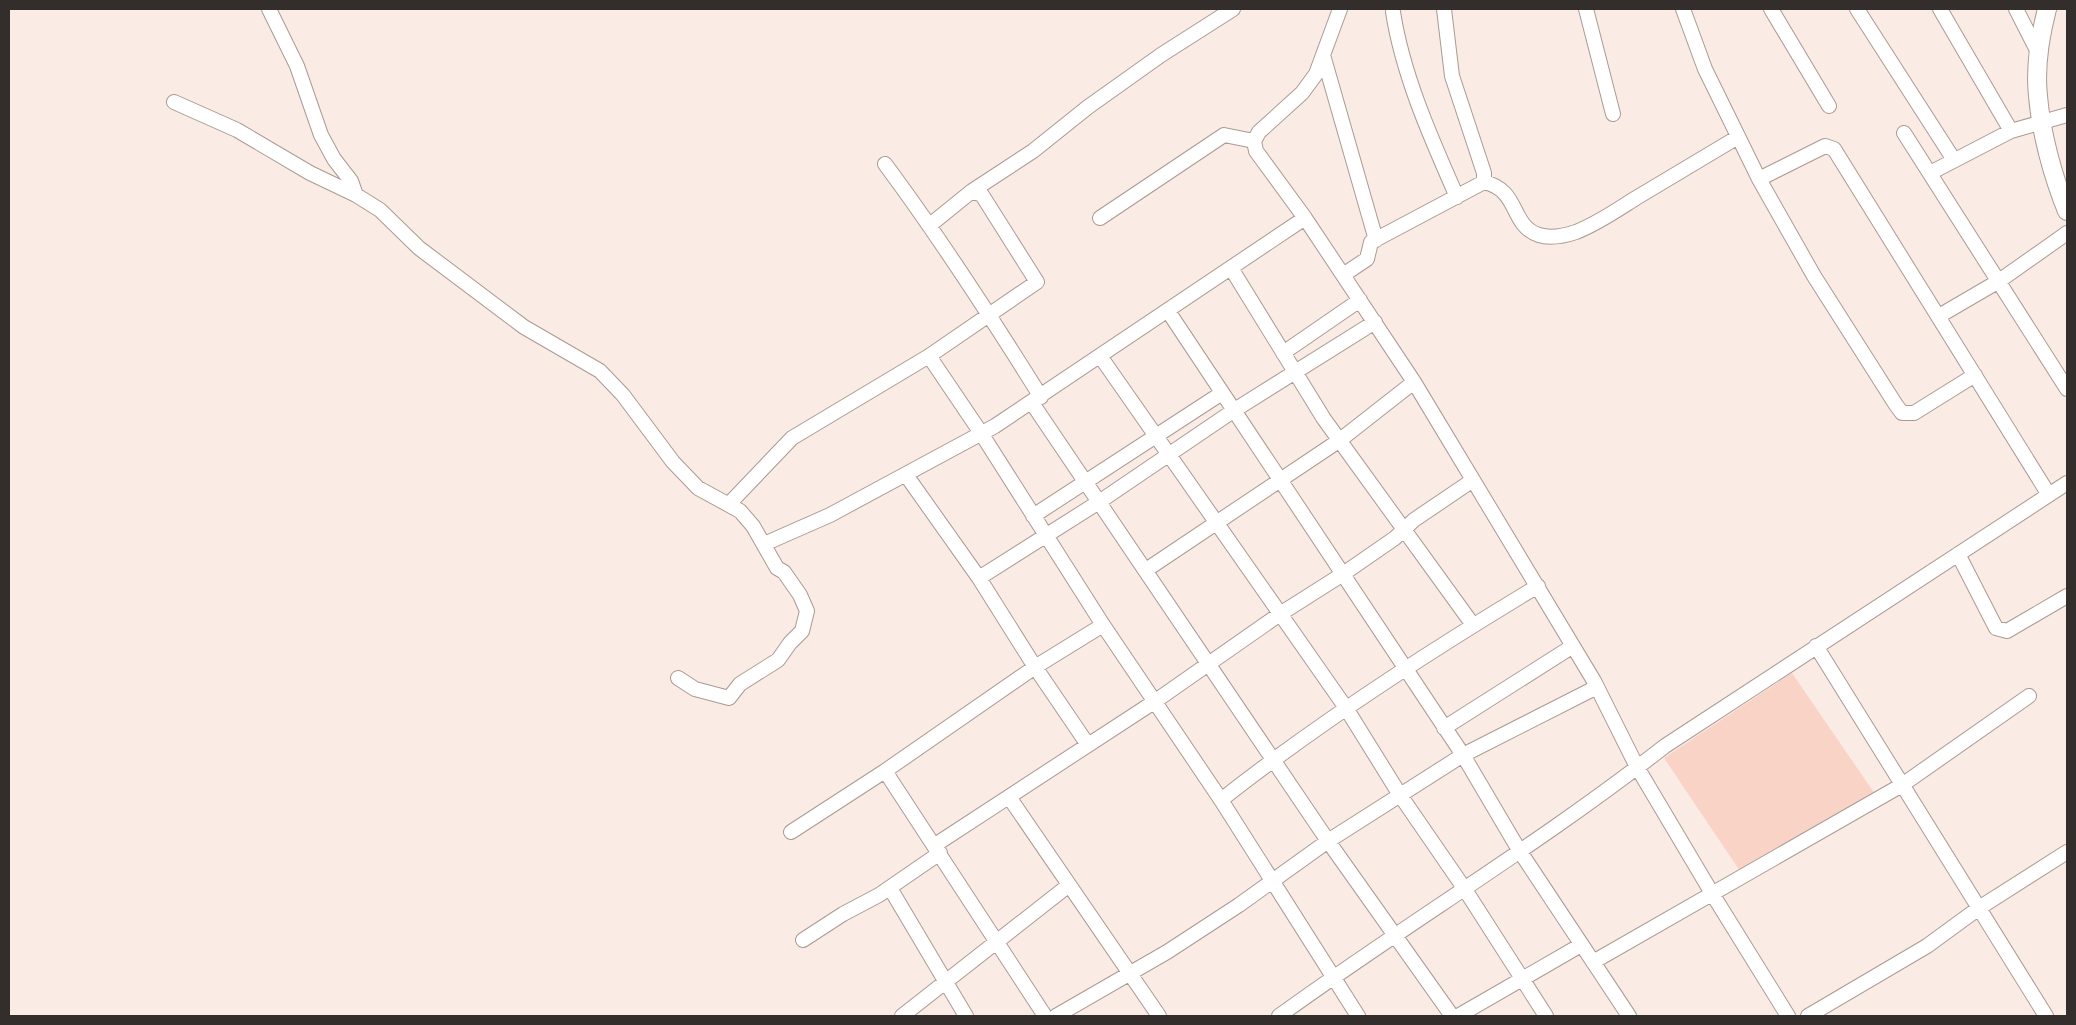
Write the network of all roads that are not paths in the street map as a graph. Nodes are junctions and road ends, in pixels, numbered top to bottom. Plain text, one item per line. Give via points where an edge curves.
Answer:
1 (269, 9) edge
2 (1233, 9) edge
3 (1340, 9) edge
4 (1444, 9) edge
5 (1586, 9) edge
6 (1682, 9) edge
7 (1771, 9) edge
8 (1857, 9) edge
9 (1940, 9) edge
10 (2016, 9) edge
11 (2046, 9) edge
12 (1393, 12) dead end
13 (2039, 54) junction
14 (1323, 55) junction
15 (174, 102) dead end
16 (1829, 106) dead end
17 (1613, 114) dead end
18 (2067, 115) edge
19 (2042, 122) junction
20 (2011, 131) junction
21 (1904, 133) dead end
22 (1738, 137) junction
23 (1254, 142) junction
24 (1954, 160) junction
25 (885, 164) dead end
26 (1930, 173) junction
27 (1759, 179) junction
28 (1484, 182) junction
29 (972, 190) junction
30 (356, 195) junction
31 (1457, 197) junction
32 (2067, 211) edge
33 (1100, 218) dead end
34 (1305, 218) junction
35 (930, 225) junction
36 (2067, 233) edge
37 (1376, 240) junction
38 (1231, 268) junction
39 (1343, 275) junction
40 (1999, 281) junction
41 (1360, 300) junction
42 (1168, 311) junction
43 (989, 314) junction
44 (1939, 316) junction
45 (1375, 322) junction
46 (1283, 353) junction
47 (929, 356) junction
48 (1100, 356) junction
49 (1294, 372) junction
50 (1975, 375) junction
51 (1414, 382) junction
52 (2067, 389) edge
53 (1222, 393) junction
54 (1036, 400) junction
55 (1233, 411) junction
56 (981, 434) junction
57 (1156, 436) junction
58 (1340, 440) junction
59 (1170, 455) junction
60 (906, 475) junction
61 (1473, 480) junction
62 (1280, 481) junction
63 (1086, 482) junction
64 (2067, 483) edge
65 (2049, 495) junction
66 (1100, 502) junction
67 (729, 504) junction
68 (1033, 516) junction
69 (1217, 523) junction
70 (1404, 529) junction
71 (1045, 536) junction
72 (764, 544) junction
73 (1958, 554) junction
74 (1146, 570) junction
75 (1343, 574) junction
76 (979, 578) junction
77 (1538, 586) junction
78 (2067, 596) edge
79 (1280, 614) junction
80 (1103, 625) junction
81 (1473, 625) junction
82 (1574, 646) junction
83 (1816, 646) junction
84 (1209, 663) junction
85 (1035, 666) junction
86 (1404, 670) junction
87 (678, 678) dead end
88 (1597, 687) junction
89 (2030, 696) dead end
90 (1154, 702) junction
91 (1346, 708) junction
92 (1444, 728) junction
93 (1088, 745) junction
94 (1463, 755) junction
95 (1274, 758) junction
96 (1637, 767) junction
97 (885, 771) junction
98 (1902, 785) junction
99 (1400, 795) junction
100 (1009, 797) junction
101 (1221, 800) junction
102 (791, 832) dead end
103 (1328, 841) junction
104 (938, 849) junction
105 (1520, 850) junction
106 (2067, 852) edge
107 (1272, 882) junction
108 (1069, 885) junction
109 (890, 888) junction
110 (1464, 888) junction
111 (1713, 894) junction
112 (1978, 908) junction
113 (1395, 936) junction
114 (803, 940) dead end
115 (998, 942) junction
116 (1581, 945) junction
117 (1592, 962) junction
118 (1130, 974) junction
119 (1332, 978) junction
120 (1522, 979) junction
121 (946, 982) junction
122 (902, 1016) edge
123 (966, 1016) edge
124 (1045, 1016) edge
125 (1056, 1016) edge
126 (1159, 1016) edge
127 (1279, 1016) edge
128 (1358, 1016) edge
129 (1452, 1016) edge
130 (1458, 1016) edge
131 (1546, 1016) edge
132 (1629, 1016) edge
133 (1788, 1016) edge
134 (1808, 1016) edge
135 (2046, 1016) edge

1 - 30 street via 297,66 321,135 334,159 352,181
2 - 29 street via 1161,55 1033,151
3 - 14 street
4 - 28 street via 1452,76 1484,173
5 - 17 street
6 - 22 street via 1705,69
7 - 16 street
8 - 24 street
9 - 20 street
10 - 13 street
11 - 13 main road
12 - 31 street via 1396,35 1419,106
13 - 19 main road via 2038,95
14 - 23 street via 1316,74 1302,92 1259,132
14 - 37 street
15 - 30 street via 245,134 310,173
18 - 19 street
19 - 20 street
19 - 32 main road
20 - 24 street
21 - 26 street
22 - 27 street
22 - 28 street via 1611,213 1564,236 1551,237 1530,231 1521,222 1504,191
23 - 33 street via 1224,136
23 - 34 street via 1256,151
24 - 26 street
25 - 35 street
26 - 40 street
27 - 44 street via 1825,146 1834,149
27 - 50 street via 1814,276 1902,413 1914,413
28 - 31 street
29 - 35 street
29 - 43 street via 982,195 1037,282
30 - 67 street via 380,210 419,248 524,327 600,371 698,488
31 - 37 street
34 - 38 street
34 - 39 street
35 - 43 street
36 - 40 street
37 - 39 street via 1368,247 1367,259
38 - 42 street
38 - 46 street
39 - 41 street
40 - 44 street
40 - 52 street
41 - 45 street
41 - 46 street
42 - 48 street
42 - 53 street
43 - 47 street
43 - 54 street
44 - 50 street
45 - 49 street
45 - 51 street
46 - 49 street
47 - 56 street
47 - 67 street via 792,438
48 - 54 street
48 - 57 street
49 - 55 street
49 - 58 street
50 - 65 street
51 - 58 street
51 - 61 street
53 - 55 street
53 - 57 street
54 - 56 street
54 - 63 street
55 - 59 street
55 - 62 street
56 - 60 street
56 - 68 street
57 - 59 street
57 - 63 street
58 - 62 street
58 - 70 street
59 - 66 street
59 - 69 street
60 - 72 street via 830,515
60 - 76 street
61 - 70 street
61 - 77 street
62 - 69 street
62 - 75 street
63 - 66 street
63 - 68 street
64 - 65 street
65 - 73 street
66 - 71 street
66 - 74 street
67 - 72 street via 740,511
68 - 71 street
69 - 74 street
69 - 79 street
70 - 75 street
70 - 81 street
71 - 76 street
71 - 80 street
72 - 87 street via 777,568 784,572 800,595 807,611 802,631 778,660 740,684 729,698 695,689
73 - 78 street via 2000,631 2007,631
73 - 83 street
74 - 84 street
75 - 79 street
75 - 86 street
76 - 85 street
77 - 81 street
77 - 82 street
79 - 84 street
79 - 91 street
80 - 85 street
80 - 90 street
81 - 86 street
82 - 88 street
82 - 92 street
83 - 96 street
83 - 98 street
84 - 90 street
84 - 95 street
85 - 93 street
85 - 97 street
86 - 91 street
86 - 92 street
88 - 94 street
88 - 96 street
89 - 98 street
90 - 93 street
90 - 101 street
91 - 95 street
91 - 99 street
92 - 94 street
93 - 100 street
94 - 99 street
94 - 105 street
95 - 101 street
95 - 103 street
96 - 105 street
96 - 111 street
97 - 102 street
97 - 104 street
98 - 111 street
98 - 112 street
99 - 103 street
99 - 110 street
100 - 104 street
100 - 108 street
101 - 107 street
103 - 107 street
103 - 113 street
104 - 109 street
104 - 115 street
105 - 110 street
105 - 116 street
106 - 112 street
107 - 118 street
107 - 119 street
108 - 115 street
108 - 118 street
109 - 114 street
109 - 121 street
110 - 113 street
110 - 120 street
111 - 117 street
111 - 133 street
112 - 134 street via 1927,946
112 - 135 street
113 - 119 street
113 - 129 street
115 - 121 street
115 - 124 street
116 - 117 street
116 - 120 street
117 - 132 street
118 - 125 street
118 - 126 street
119 - 127 street
119 - 128 street
120 - 130 street
120 - 131 street
121 - 122 street
121 - 123 street

